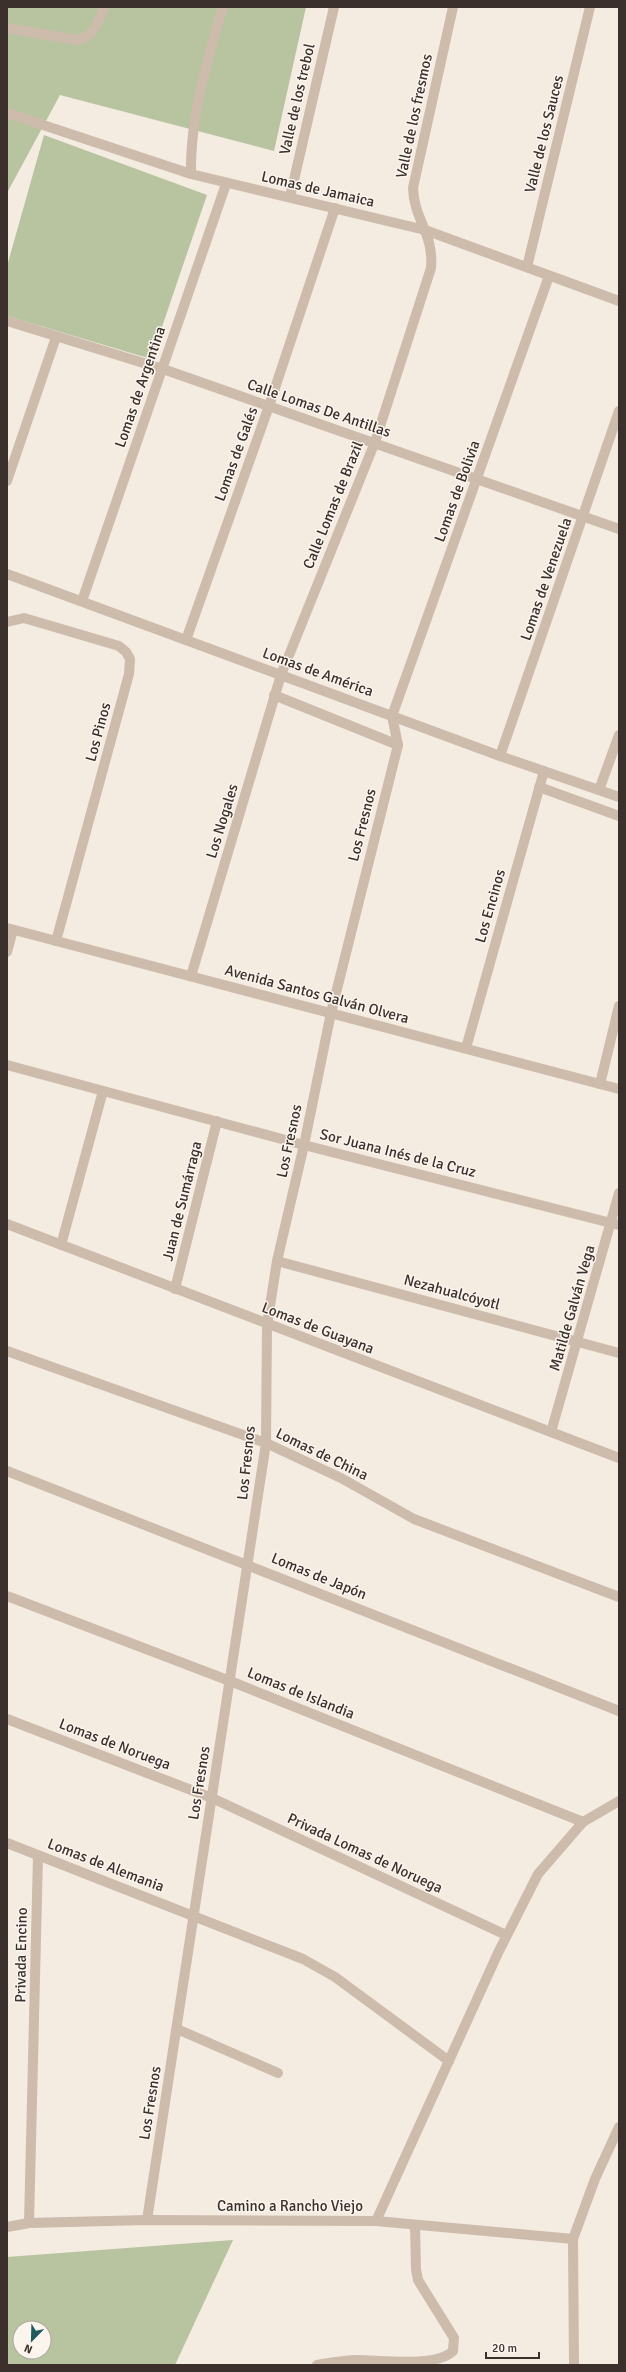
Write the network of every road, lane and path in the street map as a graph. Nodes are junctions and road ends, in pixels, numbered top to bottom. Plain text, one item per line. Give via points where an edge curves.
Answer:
1 (104, 7) edge
2 (223, 7) edge
3 (334, 7) edge
4 (453, 7) edge
5 (590, 7) edge
6 (7, 28) edge
7 (7, 113) edge
8 (191, 174) junction
9 (226, 184) junction
10 (290, 197) junction
11 (335, 208) junction
12 (425, 230) junction
13 (527, 267) junction
14 (549, 276) junction
15 (619, 301) edge
16 (7, 321) edge
17 (56, 337) junction
18 (163, 369) junction
19 (269, 406) junction
20 (619, 411) edge
21 (375, 442) junction
22 (477, 479) junction
23 (7, 481) edge
24 (583, 517) junction
25 (619, 529) edge
26 (7, 574) edge
27 (82, 601) junction
28 (7, 622) edge
29 (186, 640) junction
30 (281, 675) junction
31 (274, 695) junction
32 (392, 716) junction
33 (619, 735) edge
34 (398, 745) junction
35 (500, 756) junction
36 (544, 771) junction
37 (539, 787) junction
38 (599, 790) junction
39 (619, 797) edge
40 (619, 816) edge
41 (10, 929) edge
42 (56, 941) junction
43 (7, 952) edge
44 (191, 976) junction
45 (619, 1006) edge
46 (331, 1013) junction
47 (466, 1048) junction
48 (7, 1065) edge
49 (600, 1084) junction
50 (619, 1089) edge
51 (103, 1091) junction
52 (217, 1121) junction
53 (304, 1145) junction
54 (619, 1193) edge
55 (7, 1224) edge
56 (615, 1224) edge
57 (61, 1245) junction
58 (277, 1261) junction
59 (175, 1289) junction
60 (267, 1325) junction
61 (578, 1342) junction
62 (7, 1351) edge
63 (619, 1353) edge
64 (551, 1432) junction
65 (266, 1443) junction
66 (619, 1458) edge
67 (7, 1472) edge
68 (248, 1564) junction
69 (7, 1596) edge
70 (619, 1597) edge
71 (230, 1680) junction
72 (619, 1711) edge
73 (7, 1719) edge
74 (212, 1798) junction
75 (619, 1801) edge
76 (583, 1822) junction
77 (7, 1843) edge
78 (38, 1856) junction
79 (195, 1915) junction
80 (506, 1935) junction
81 (177, 2029) junction
82 (449, 2061) junction
83 (278, 2073) dead end
84 (619, 2127) edge
85 (147, 2220) junction
86 (376, 2221) junction
87 (29, 2223) junction
88 (415, 2225) junction
89 (7, 2227) edge
90 (573, 2239) junction
91 (317, 2365) edge
92 (574, 2365) edge

1 - 6 street via 91,34 77,40
2 - 8 street via 209,55 199,104 191,156
3 - 10 street, Valle de los trebol
4 - 12 street, Valle de los fresmos via 413,188 413,204
5 - 13 street, Valle de los Sauces
7 - 8 street, Lomas de Jamaica
8 - 9 street, Lomas de Jamaica
9 - 10 street, Lomas de Jamaica
9 - 18 street, Lomas de Argentina
10 - 11 street, Lomas de Jamaica
11 - 12 street, Lomas de Jamaica
11 - 19 street, Lomas de Galés
12 - 13 street, Lomas de Jamaica
12 - 21 street, Calle Lomas de Brazil via 432,252 431,268
13 - 14 street, Lomas de Jamaica
14 - 15 street, Lomas de Jamaica
14 - 22 street, Lomas de Bolivia
16 - 17 street, Calle Lomas De Antillas
17 - 18 street, Calle Lomas De Antillas
17 - 23 street
18 - 19 street, Calle Lomas De Antillas
18 - 27 street, Lomas de Argentina
19 - 21 street, Calle Lomas De Antillas
19 - 29 street, Lomas de Galés
20 - 24 street, Lomas de Venezuela
21 - 22 street, Calle Lomas De Antillas
21 - 30 street, Calle Lomas de Brazil
22 - 24 street, Calle Lomas De Antillas
22 - 32 street, Lomas de Bolivia
24 - 25 street, Calle Lomas De Antillas
24 - 35 street, Lomas de Venezuela
26 - 27 street, Lomas de América
27 - 29 street, Lomas de América
28 - 42 street, Los Pinos via 24,618 111,643 126,652 130,659 129,674
29 - 30 street, Lomas de América
30 - 31 street, Los Nogales
30 - 32 street, Lomas de América
31 - 34 street
31 - 44 street, Los Nogales
32 - 34 street, Los Fresnos
32 - 35 street, Lomas de América
33 - 38 street
34 - 46 street, Los Fresnos
35 - 36 street, Lomas de América
36 - 37 street, Los Encinos
36 - 38 street, Lomas de América
37 - 40 street
37 - 47 street, Los Encinos
38 - 39 street, Lomas de América
41 - 42 street, Avenida Santos Galván Olvera
41 - 43 street
42 - 44 street, Avenida Santos Galván Olvera
44 - 46 street, Avenida Santos Galván Olvera
45 - 49 street
46 - 47 street, Avenida Santos Galván Olvera
46 - 53 street, Los Fresnos
47 - 49 street, Avenida Santos Galván Olvera
48 - 51 street, Sor Juana Inés de la Cruz
49 - 50 street, Avenida Santos Galván Olvera
51 - 52 street, Sor Juana Inés de la Cruz
51 - 57 street
52 - 53 street, Sor Juana Inés de la Cruz
52 - 59 street, Juan de Sumárraga
53 - 56 street, Sor Juana Inés de la Cruz
53 - 58 street, Los Fresnos
54 - 56 street, Matilde Galván Vega
55 - 57 street, Lomas de Guayana
56 - 61 street, Matilde Galván Vega
57 - 59 street, Lomas de Guayana
58 - 60 street, Los Fresnos
58 - 61 street, Nezahualcóyotl
59 - 60 street, Lomas de Guayana
60 - 64 street, Lomas de Guayana
60 - 65 street, Los Fresnos
61 - 63 street, Nezahualcóyotl
61 - 64 street, Matilde Galván Vega
62 - 65 street, Lomas de China
64 - 66 street, Lomas de Guayana
65 - 68 street, Los Fresnos
65 - 70 street, Lomas de China via 341,1478 414,1519
67 - 68 street, Lomas de Japón
68 - 71 street, Los Fresnos
68 - 72 street, Lomas de Japón
69 - 71 street, Lomas de Islandia
71 - 74 street, Los Fresnos
71 - 76 street, Lomas de Islandia
73 - 74 street, Lomas de Noruega
74 - 79 street, Los Fresnos
74 - 80 street, Privada Lomas de Noruega
75 - 76 street
76 - 80 street via 538,1874
77 - 78 street, Lomas de Alemania
78 - 79 street, Lomas de Alemania
78 - 87 street, Privada Encino
79 - 81 street, Los Fresnos
79 - 82 street, Lomas de Alemania via 303,1959 335,1977
80 - 82 street
81 - 83 street
81 - 85 street, Los Fresnos
82 - 86 street
84 - 90 street via 595,2179
85 - 86 street, Camino a Rancho Viejo
85 - 87 street, Camino a Rancho Viejo
86 - 88 street, Camino a Rancho Viejo
87 - 89 street, Camino a Rancho Viejo
88 - 90 street, Camino a Rancho Viejo
88 - 91 street via 418,2280 454,2338 453,2351 439,2359 409,2362 355,2360
90 - 92 street

